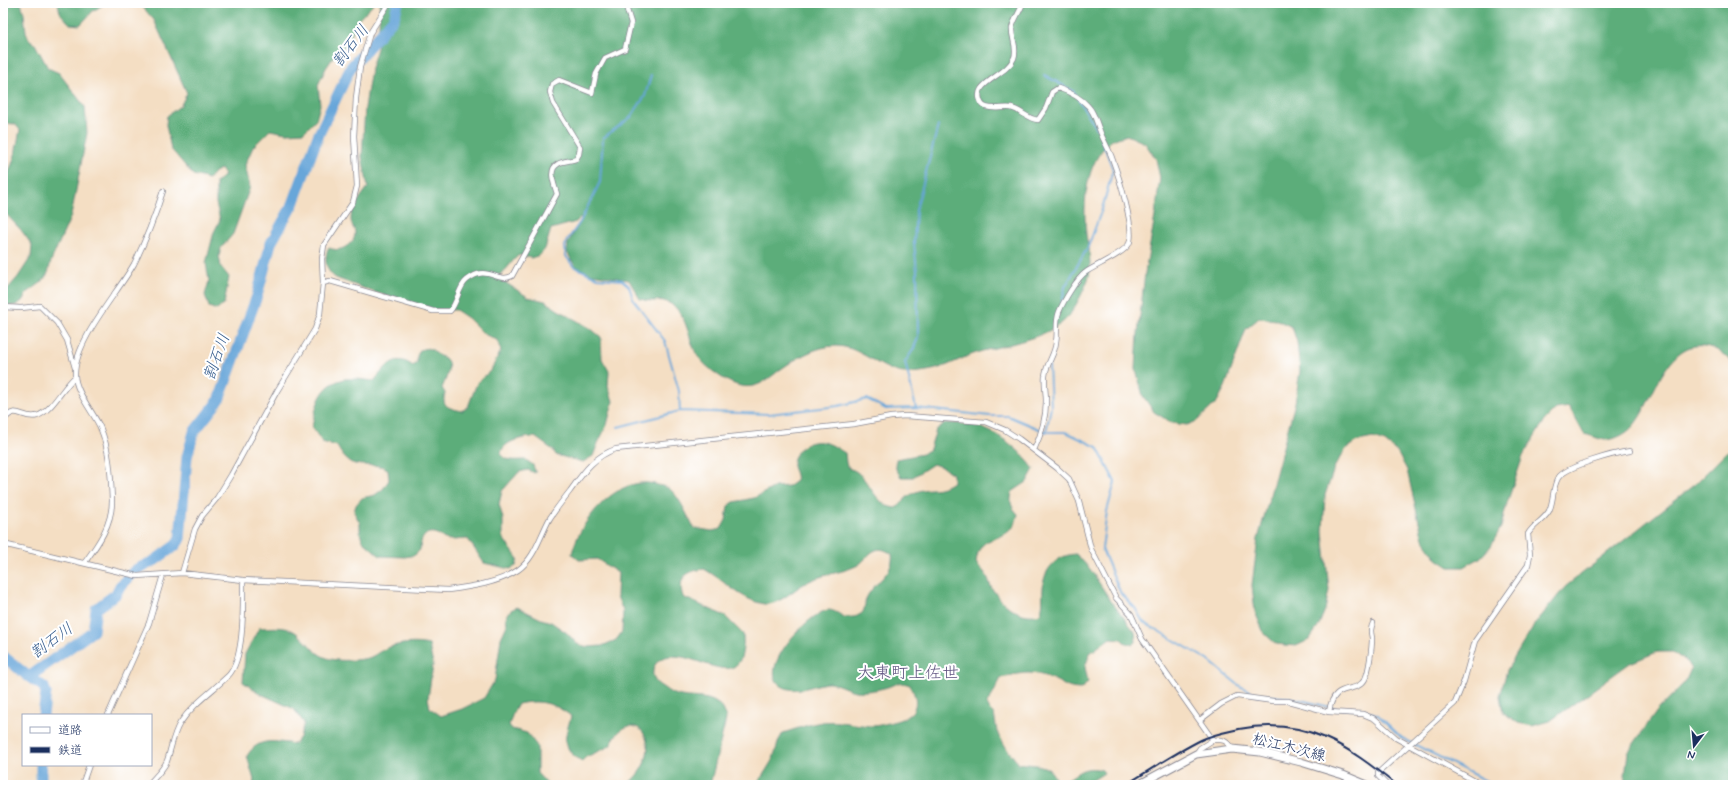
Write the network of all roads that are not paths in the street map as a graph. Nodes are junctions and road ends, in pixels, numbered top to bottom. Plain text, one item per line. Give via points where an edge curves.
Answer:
1 (389, 3) edge
2 (627, 3) edge
3 (1023, 3) edge
4 (163, 191) dead end
5 (323, 283) junction
6 (3, 307) edge
7 (75, 368) junction
8 (75, 377) junction
9 (3, 420) edge
10 (1034, 450) junction
11 (1630, 451) dead end
12 (3, 544) edge
13 (85, 562) junction
14 (182, 572) junction
15 (163, 575) junction
16 (243, 580) junction
17 (1373, 623) dead end
18 (1329, 709) junction
19 (108, 714) edge
20 (1200, 720) junction
21 (1213, 740) junction
22 (1410, 743) junction
23 (1232, 749) junction
24 (1196, 754) junction
25 (88, 766) edge
26 (82, 785) edge
27 (148, 785) edge
28 (1138, 785) edge
29 (1367, 785) edge
30 (1387, 785) edge
31 (1482, 785) edge

1 - 5 street via 370,33 360,67 354,136 357,186 352,202 324,245
2 - 5 street via 631,23 625,49 605,58 596,74 592,93 559,80 552,84 550,92 553,103 580,147 580,154 576,159 558,164 553,169 552,177 557,194 512,276 502,279 487,272 467,280 450,311 433,311 330,281
3 - 10 street via 1012,30 1015,42 1013,60 981,89 981,102 985,107 1009,108 1017,110 1031,120 1038,120 1052,92 1058,88 1072,92 1089,107 1112,157 1129,220 1130,235 1128,244 1118,254 1085,273 1059,312 1056,323 1057,341 1045,376 1046,402 1042,432
4 - 7 street via 144,244 80,349
5 - 14 street via 316,329 231,475 202,516 195,529
6 - 7 street via 40,306 57,323 67,340
7 - 8 street
8 - 9 street via 38,416 11,412
8 - 13 street via 100,427 112,486 112,508 106,528 100,542
10 - 16 street via 1005,430 986,422 906,416 847,425 616,449 606,452 587,467 550,518 528,559 507,576 448,590
10 - 20 street via 1069,479 1079,501 1091,549 1116,598 1132,614 1142,640
11 - 22 street via 1584,464 1565,472 1559,478 1549,511 1528,534 1528,565 1474,641 1458,698 1444,714
12 - 13 street
13 - 15 street via 138,576
14 - 15 street
14 - 16 street
15 - 19 street via 149,623
16 - 27 street via 240,645 233,668 186,714 179,725 166,762
17 - 18 street via 1370,628 1372,640 1366,678 1358,685 1339,691
18 - 20 street via 1288,701 1237,696
18 - 22 street via 1363,714 1375,719 1396,738
20 - 21 street
21 - 23 street via 1223,739
21 - 24 street via 1200,748
22 - 30 street via 1378,773
22 - 31 street
23 - 24 main road, 松江木次線
23 - 29 main road, 松江木次線 via 1260,752 1301,762
24 - 28 main road, 松江木次線
25 - 26 street

